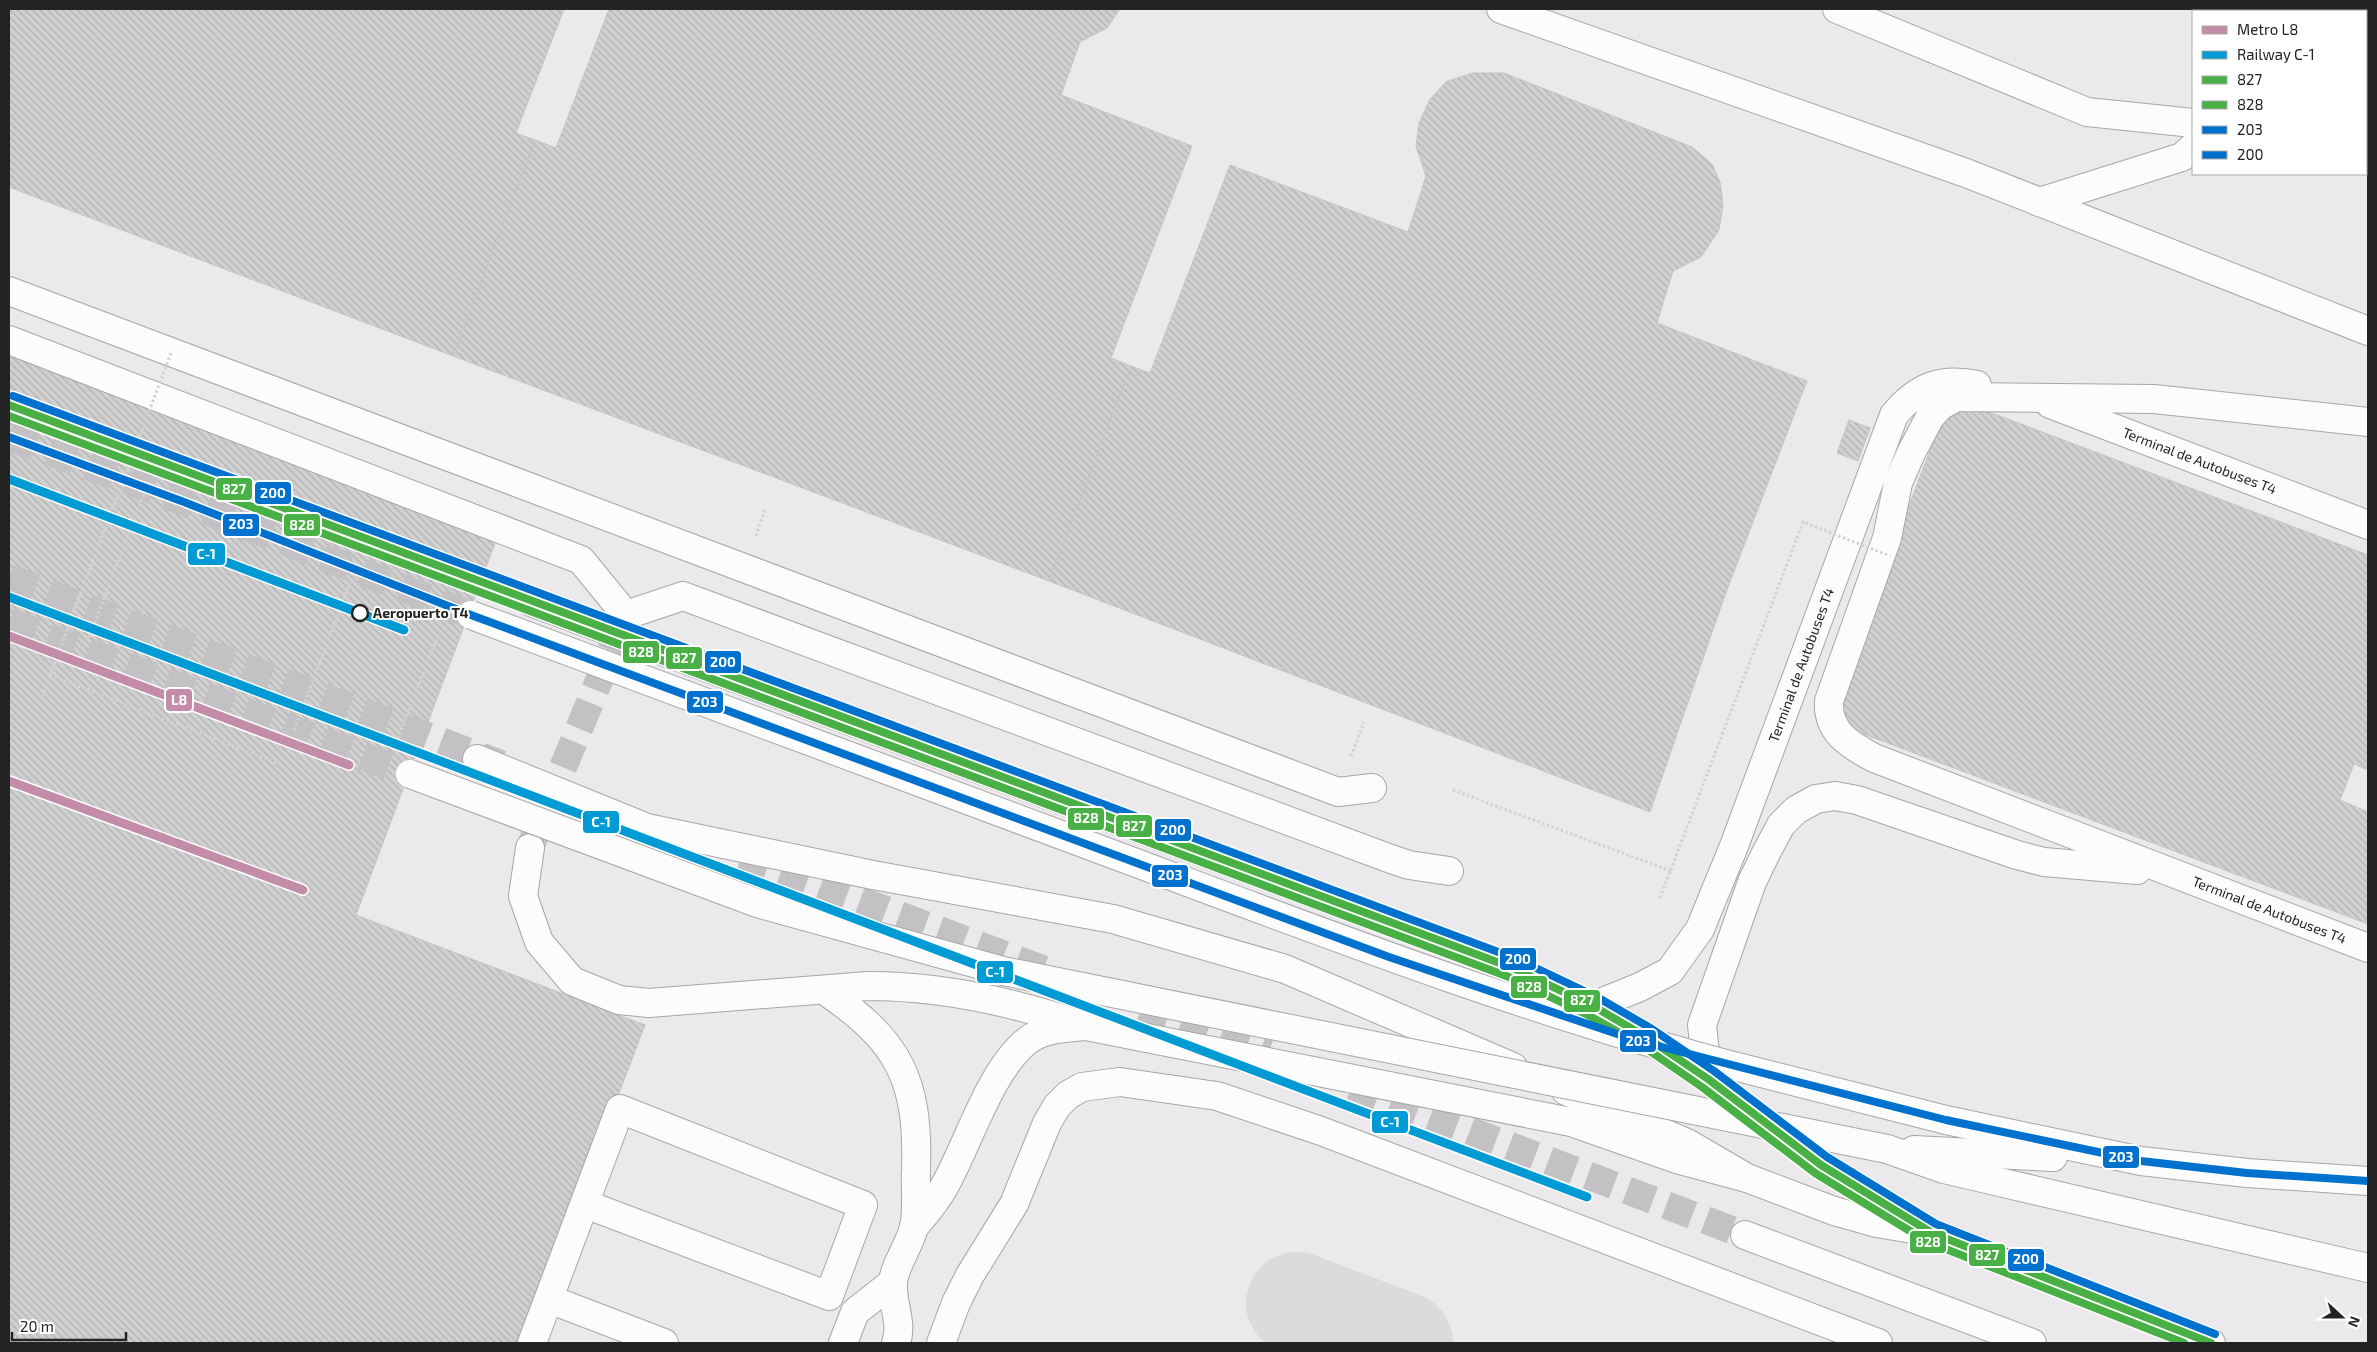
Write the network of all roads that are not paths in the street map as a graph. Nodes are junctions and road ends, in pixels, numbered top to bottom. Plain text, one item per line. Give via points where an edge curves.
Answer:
1 (1501, 9) edge
2 (1837, 9) edge
3 (2192, 123) edge
4 (2192, 148) edge
5 (2039, 202) junction
6 (9, 291) edge
7 (2368, 331) edge
8 (9, 340) edge
9 (2032, 397) junction
10 (2368, 422) edge
11 (2368, 525) edge
12 (531, 602) tunnel mouth
13 (471, 615) tunnel mouth
14 (477, 759) tunnel mouth
15 (410, 774) tunnel mouth
16 (1372, 788) dead end
17 (530, 848) tunnel mouth
18 (1449, 871) dead end
19 (2170, 873) junction
20 (2368, 948) edge
21 (824, 990) junction
22 (1593, 1006) junction
23 (1086, 1026) junction
24 (1708, 1079) junction
25 (1945, 1160) junction
26 (2141, 1160) junction
27 (1747, 1178) junction
28 (2368, 1180) edge
29 (585, 1204) junction
30 (914, 1227) junction
31 (1932, 1232) junction
32 (1745, 1235) tunnel mouth
33 (2368, 1268) edge
34 (892, 1283) junction
35 (549, 1300) junction
36 (532, 1343) edge
37 (664, 1343) edge
38 (843, 1343) edge
39 (896, 1343) edge
40 (941, 1343) edge
41 (1878, 1343) edge
42 (2032, 1343) edge
43 (2211, 1343) edge

1 - 5 street via 1966,173
2 - 3 street via 2087,112
4 - 5 street via 2182,157
5 - 7 street
6 - 16 street via 1338,792
8 - 18 street via 581,560 626,615 683,596 1391,859
9 - 10 street, Terminal de Autobuses T4 via 2154,399
9 - 11 street, Terminal de Autobuses T4
9 - 19 street, Terminal de Autobuses T4 via 1957,397 1940,406 1925,425 1898,483 1887,538 1829,700 1828,712 1844,740 1874,758
9 - 22 street, Terminal de Autobuses T4 via 1962,382 1932,385 1908,398 1894,415 1734,846 1700,929 1670,971
12 - 22 street via 1504,964
13 - 26 street, bridge via 1389,957 1550,1013 1635,1040 1946,1120
14 - 27 street via 647,828 872,875 1113,919 1285,969 1687,1143
15 - 25 street, bridge via 758,903 1003,971
17 - 21 street via 523,896 539,942 572,981 619,1000 649,1003
19 - 20 street, Terminal de Autobuses T4
19 - 24 street, Terminal de Autobuses T4 via 2044,862 1991,848 1857,800 1835,796 1816,799 1796,810 1781,825 1752,882 1702,1025
21 - 23 street via 895,986 946,991 1020,1006
21 - 30 street via 871,1025 886,1043 907,1080 917,1138
22 - 24 street
23 - 27 street via 1539,1114
23 - 30 street via 1046,1032 1028,1040 1014,1053 991,1090 944,1188
24 - 31 street via 1821,1165
25 - 26 street via 2028,1156
25 - 33 street
26 - 28 street via 2247,1174
27 - 31 street via 1834,1211 1877,1223
29 - 29 street via 620,1109 863,1205 829,1296
29 - 35 street
30 - 34 street
31 - 43 street
32 - 42 street
34 - 38 street via 855,1312
34 - 39 street via 900,1332
35 - 36 street
35 - 37 street
40 - 41 street via 956,1303 1014,1204 1047,1123 1058,1106 1082,1087 1120,1082 1217,1096 1321,1130

